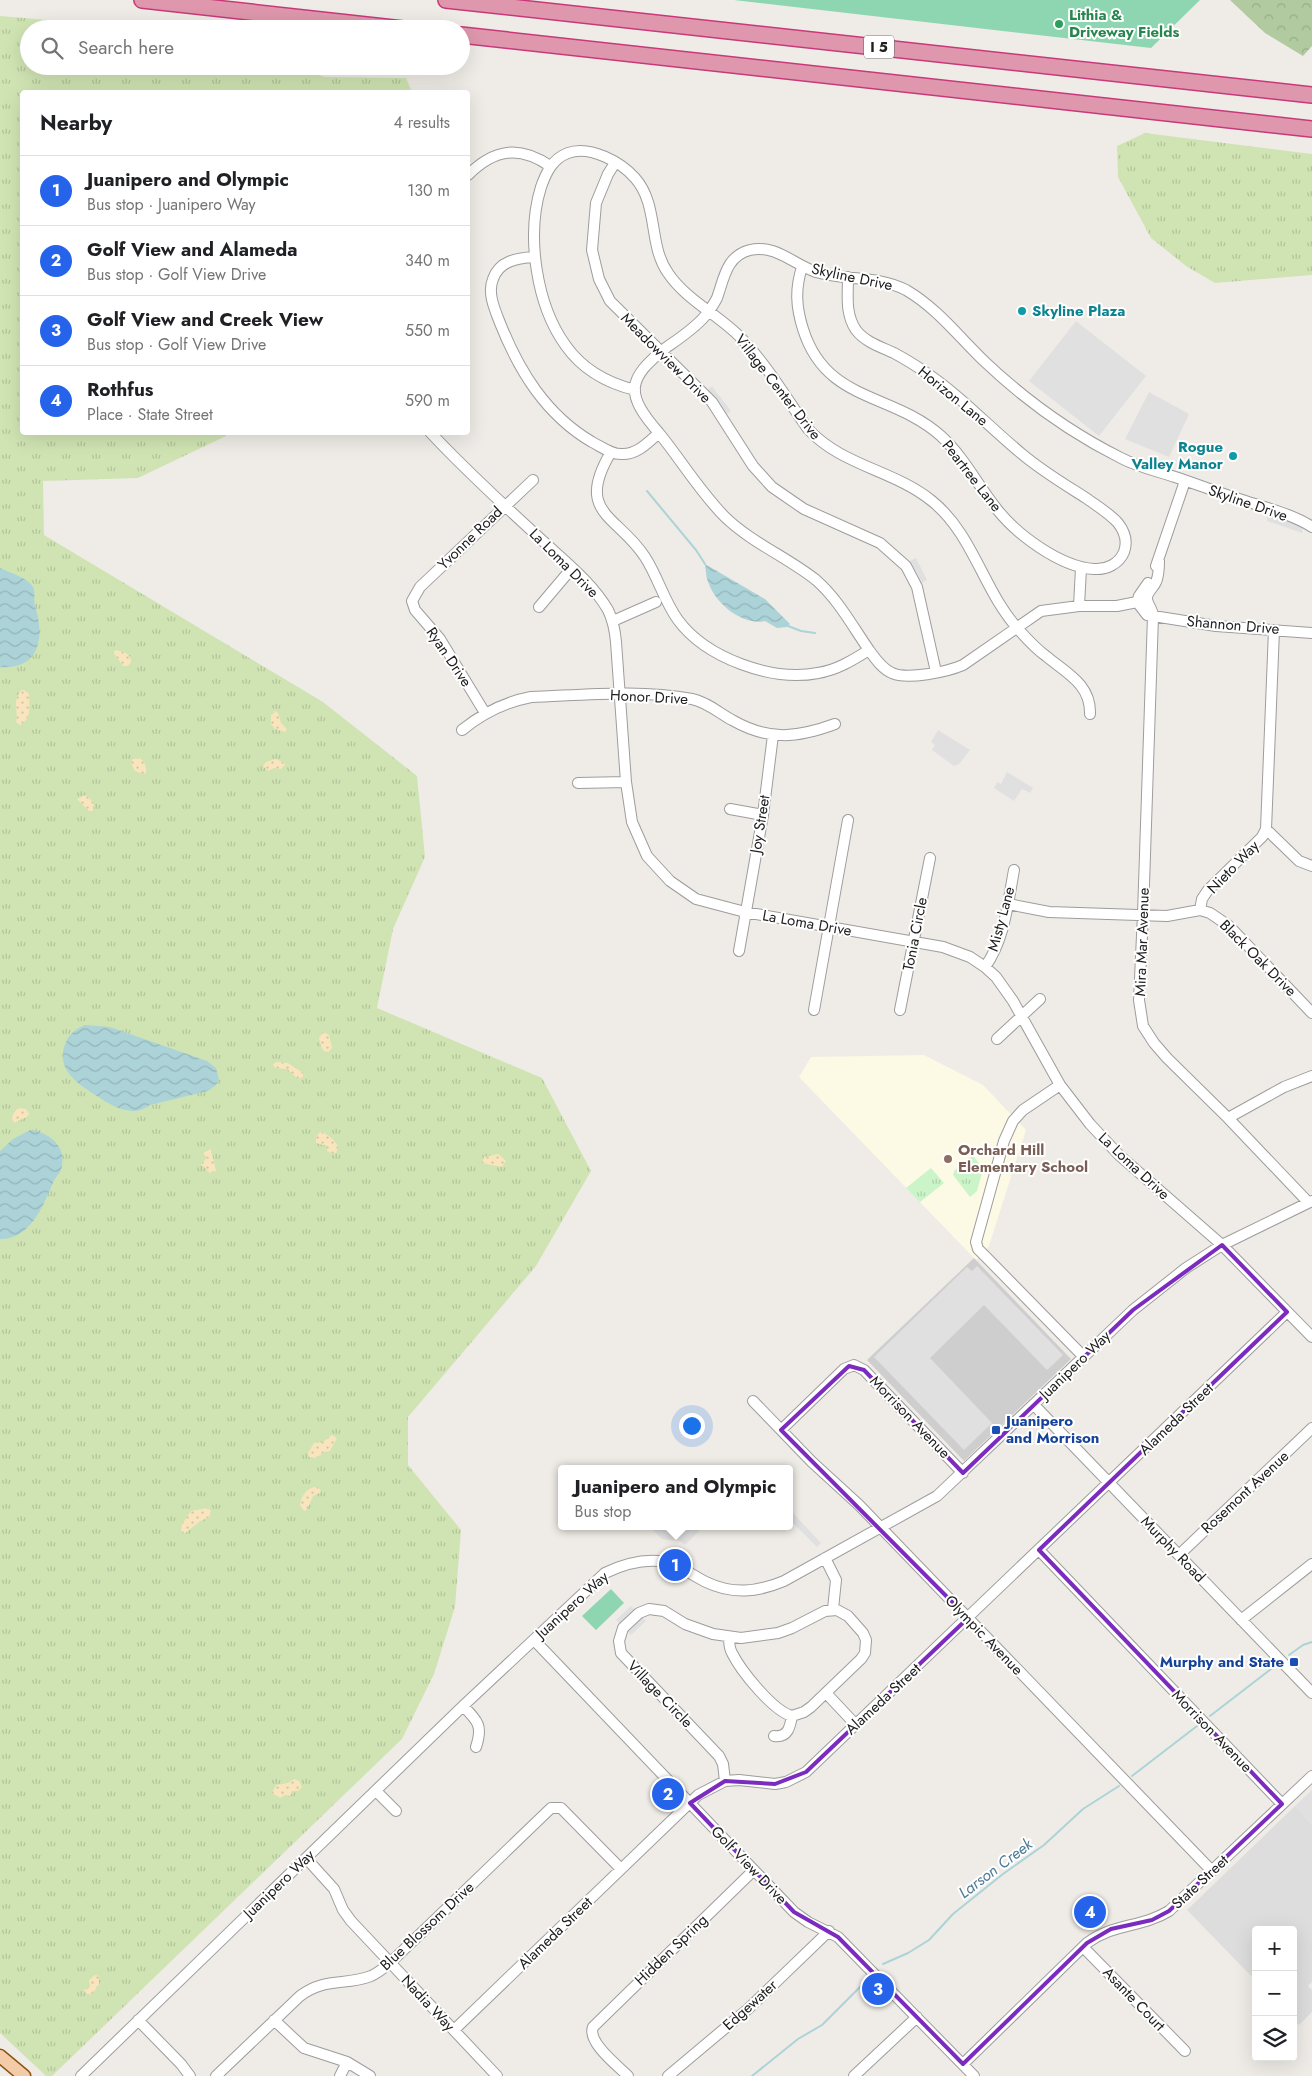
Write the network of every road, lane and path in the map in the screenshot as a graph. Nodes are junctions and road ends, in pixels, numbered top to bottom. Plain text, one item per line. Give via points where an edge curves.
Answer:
1 (142, 0) edge
2 (446, 0) edge
3 (322, 20) edge
4 (470, 36) edge
5 (1312, 95) edge
6 (1312, 129) edge
7 (615, 162) junction
8 (550, 166) junction
9 (470, 173) edge
10 (534, 257) junction
11 (802, 267) junction
12 (848, 277) junction
13 (709, 311) junction
14 (662, 351) junction
15 (635, 390) junction
16 (659, 433) junction
17 (433, 435) edge
18 (611, 452) junction
19 (533, 480) dead end
20 (1185, 481) junction
21 (1090, 501) joint
22 (504, 505) junction
23 (1312, 527) edge
24 (1159, 562) junction
25 (572, 568) junction
26 (1081, 568) junction
27 (412, 601) joint
28 (656, 602) dead end
29 (1137, 602) junction
30 (1079, 606) junction
31 (539, 607) dead end
32 (1153, 616) junction
33 (612, 621) junction
34 (1017, 628) junction
35 (1274, 630) junction
36 (1312, 633) edge
37 (869, 650) junction
38 (936, 672) junction
39 (621, 694) junction
40 (485, 713) junction
41 (1090, 714) dead end
42 (835, 724) dead end
43 (462, 730) dead end
44 (773, 735) junction
45 (626, 782) junction
46 (578, 783) dead end
47 (730, 810) dead end
48 (763, 815) junction
49 (848, 820) dead end
50 (1266, 829) junction
51 (930, 858) dead end
52 (1312, 866) edge
53 (1014, 870) dead end
54 (1008, 904) junction
55 (1200, 910) junction
56 (745, 912) junction
57 (1143, 914) junction
58 (830, 928) junction
59 (914, 942) junction
60 (739, 951) dead end
61 (985, 966) junction
62 (1040, 999) dead end
63 (814, 1010) dead end
64 (900, 1010) dead end
65 (1312, 1013) edge
66 (1021, 1016) junction
67 (997, 1039) dead end
68 (1312, 1076) edge
69 (1060, 1085) junction
70 (1228, 1118) junction
71 (1310, 1202) edge
72 (1222, 1245) junction
73 (1288, 1312) junction
74 (1312, 1338) edge
75 (1084, 1357) junction
76 (753, 1401) dead end
77 (1034, 1405) junction
78 (1312, 1428) edge
79 (781, 1430) junction
80 (963, 1473) junction
81 (1109, 1483) junction
82 (881, 1528) junction
83 (1039, 1550) junction
84 (1179, 1555) junction
85 (825, 1558) junction
86 (1312, 1564) edge
87 (833, 1609) junction
88 (968, 1618) junction
89 (1241, 1620) junction
90 (729, 1637) junction
91 (534, 1640) junction
92 (826, 1693) junction
93 (1312, 1693) edge
94 (464, 1706) junction
95 (792, 1716) junction
96 (856, 1724) junction
97 (774, 1736) dead end
98 (476, 1747) dead end
99 (1312, 1776) edge
100 (726, 1781) junction
101 (376, 1791) junction
102 (690, 1803) junction
103 (1282, 1804) junction
104 (396, 1811) dead end
105 (306, 1858) junction
106 (621, 1869) junction
107 (754, 1870) junction
108 (1212, 1871) junction
109 (828, 1931) junction
110 (1084, 1947) junction
111 (390, 1963) junction
112 (917, 2017) junction
113 (138, 2020) junction
114 (274, 2020) junction
115 (454, 2030) junction
116 (1185, 2051) dead end
117 (0, 2056) edge
118 (347, 2062) junction
119 (963, 2064) junction
120 (24, 2076) edge
121 (81, 2076) edge
122 (190, 2076) edge
123 (216, 2076) edge
124 (340, 2076) edge
125 (370, 2076) edge
126 (497, 2076) edge
127 (628, 2076) edge
128 (668, 2076) edge
129 (854, 2076) edge
130 (974, 2076) edge

1 - 3 highway
2 - 5 highway, I 5
4 - 6 highway, I 5
7 - 8 street, Village Center Drive via 598,154 578,151 568,153
7 - 13 street, Village Center Drive via 635,178 646,194 660,259 668,274
7 - 14 street, Meadowview Drive via 596,203 592,250 595,268 617,310
8 - 9 street via 529,154 495,154
8 - 10 street via 535,214
10 - 15 street via 551,319 566,346 592,372 609,382
10 - 18 street via 509,261 496,272 490,288 511,351 530,384 559,417 572,429
11 - 12 street, Skyline Drive
11 - 13 street, Skyline Drive via 774,251 757,249 742,253 726,269 717,299
11 - 26 street, Peartree Lane via 797,287 798,315 807,343 820,364 857,392 905,411 927,425 960,456 1006,520 1044,550
12 - 20 street, Skyline Drive via 891,283 917,297 1010,385 1054,418 1120,458
12 - 21 street, Horizon Lane via 849,314 860,335 940,383 1022,454
13 - 14 street, Skyline Drive via 698,324
13 - 34 street, Village Center Drive via 752,350 818,440 845,458 913,487 944,512 962,533 996,600
14 - 15 street, Skyline Drive via 642,369
14 - 38 street, Meadowview Drive via 712,402 753,466 772,487 804,509 880,543 906,566 917,587
15 - 16 street via 639,408
16 - 18 street via 639,450 622,454
16 - 37 street via 725,516 756,543 802,570 830,594
17 - 22 street, La Loma Drive
18 - 37 street via 598,481 599,504 605,515 642,553 678,620 696,640 722,655 760,670 801,675 827,671
19 - 22 street, Yvonne Road
20 - 23 street, Skyline Drive
20 - 24 street, Mira Mar Avenue
21 - 26 street, Peartree Lane via 1116,521 1124,532 1126,544 1122,555 1110,566
22 - 25 street, La Loma Drive
22 - 27 street, Yvonne Road via 420,587
24 - 29 street, Mira Mar Avenue
24 - 32 street, Mira Mar Avenue via 1157,581 1147,597
25 - 31 street
25 - 33 street, La Loma Drive via 594,591
26 - 30 street
27 - 40 street, Ryan Drive via 415,610 440,639
28 - 33 street
29 - 30 street via 1118,606
29 - 32 street via 1147,615
30 - 34 street via 1041,611
32 - 35 street, Shannon Drive via 1216,626
32 - 57 street, Mira Mar Avenue
33 - 39 street, La Loma Drive
34 - 38 street via 962,665
34 - 41 street, Village Center Drive via 1082,686 1089,699
35 - 36 street, Shannon Drive
35 - 50 street, Nieto Way
37 - 38 street via 892,673
39 - 40 street, Honor Drive via 531,697
39 - 44 street, Honor Drive via 694,699 752,730
39 - 45 street, La Loma Drive
40 - 43 street, Honor Drive
42 - 44 street, Honor Drive via 806,734
44 - 48 street, Joy Street
45 - 46 street
45 - 56 street, La Loma Drive via 637,834 647,856 661,872 696,899
47 - 48 street
48 - 56 street, Joy Street
49 - 58 street
50 - 52 street via 1299,861
50 - 55 street, Nieto Way via 1262,837 1208,890
51 - 59 street, Tonia Circle
53 - 54 street, Misty Lane
54 - 57 street, Nieto Way via 1049,912
54 - 61 street, Misty Lane via 1001,933
55 - 57 street, Nieto Way via 1177,915
55 - 65 street, Black Oak Drive via 1229,926
56 - 58 street, La Loma Drive
56 - 60 street, Joy Street
57 - 70 street, Mira Mar Avenue via 1139,1000 1143,1026 1167,1058
58 - 59 street, La Loma Drive
58 - 63 street
59 - 61 street, La Loma Drive via 958,952
59 - 64 street, Tonia Circle
61 - 66 street, La Loma Drive via 1004,988
62 - 66 street
66 - 67 street
66 - 69 street, La Loma Drive
68 - 70 street via 1284,1087
69 - 72 street, La Loma Drive via 1119,1155
69 - 75 street via 1023,1110 1013,1121 1004,1141 976,1242 978,1249
70 - 71 street, Mira Mar Avenue
71 - 72 street, Juanipero Way
72 - 73 street, La Loma Drive
72 - 75 street, Juanipero Way via 1158,1289
73 - 74 street, La Loma Drive
73 - 81 street, Alameda Street
75 - 77 street, Juanipero Way
76 - 79 street, Olympic Avenue
77 - 80 street, Juanipero Way
77 - 81 street, Murphy Road
78 - 84 street, Rosemont Avenue
79 - 80 street, Morrison Avenue via 844,1369 854,1365 864,1370
79 - 82 street, Olympic Avenue
80 - 82 street, Juanipero Way via 937,1496
81 - 83 street, Alameda Street
81 - 84 street, Murphy Road
82 - 85 street, Juanipero Way
82 - 88 street, Olympic Avenue
83 - 88 street, Alameda Street
83 - 103 street, Morrison Avenue
84 - 89 street, Murphy Road
85 - 87 street via 836,1580
85 - 91 street, Juanipero Way via 770,1587 744,1591 718,1587 665,1562 648,1561 620,1566 592,1583
86 - 89 street
87 - 90 street, Village Circle via 778,1633 753,1638
87 - 92 street via 842,1612 859,1628 866,1646 861,1659
88 - 96 street, Alameda Street
88 - 108 street, Olympic Avenue
89 - 93 street, Murphy Road
90 - 95 street via 731,1651 748,1675 777,1707
90 - 100 street, Village Circle via 697,1629 657,1609 639,1613 623,1628 618,1641 625,1658 718,1756
91 - 94 street, Juanipero Way
91 - 102 street, Golf View Drive
92 - 95 street via 804,1712
92 - 96 street
94 - 98 street via 480,1727
94 - 101 street, Juanipero Way
95 - 97 street via 787,1732
96 - 100 street, Alameda Street via 812,1767 797,1777 775,1784
99 - 103 street, State Street
100 - 102 street, Alameda Street via 708,1788
101 - 104 street
101 - 105 street, Juanipero Way
102 - 106 street, Alameda Street
102 - 107 street, Golf View Drive
103 - 108 street, State Street
105 - 111 street, Nadia Way via 334,1889 346,1916
105 - 113 street, Juanipero Way
106 - 111 street, Blue Blossom Drive via 561,1808 551,1808
106 - 115 street, Alameda Street
107 - 109 street, Golf View Drive via 800,1918
107 - 127 street, Hidden Spring via 597,2021 591,2031 596,2043
108 - 110 street, State Street via 1169,1911 1152,1920 1102,1933
109 - 112 street, Golf View Drive via 844,1942
109 - 128 street, Edgewater via 748,2008
110 - 116 street, Asante Court
110 - 119 street, State Street
111 - 114 street, Blue Blossom Drive via 364,1978 309,1989
111 - 115 street, Nadia Way
112 - 119 street, Golf View Drive
112 - 129 street
113 - 121 street, Juanipero Way
113 - 122 street
114 - 118 street via 304,2048
114 - 123 street, Blue Blossom Drive
115 - 126 street, Nadia Way
117 - 120 main road
118 - 124 street
118 - 125 street
119 - 130 street, Golf View Drive

